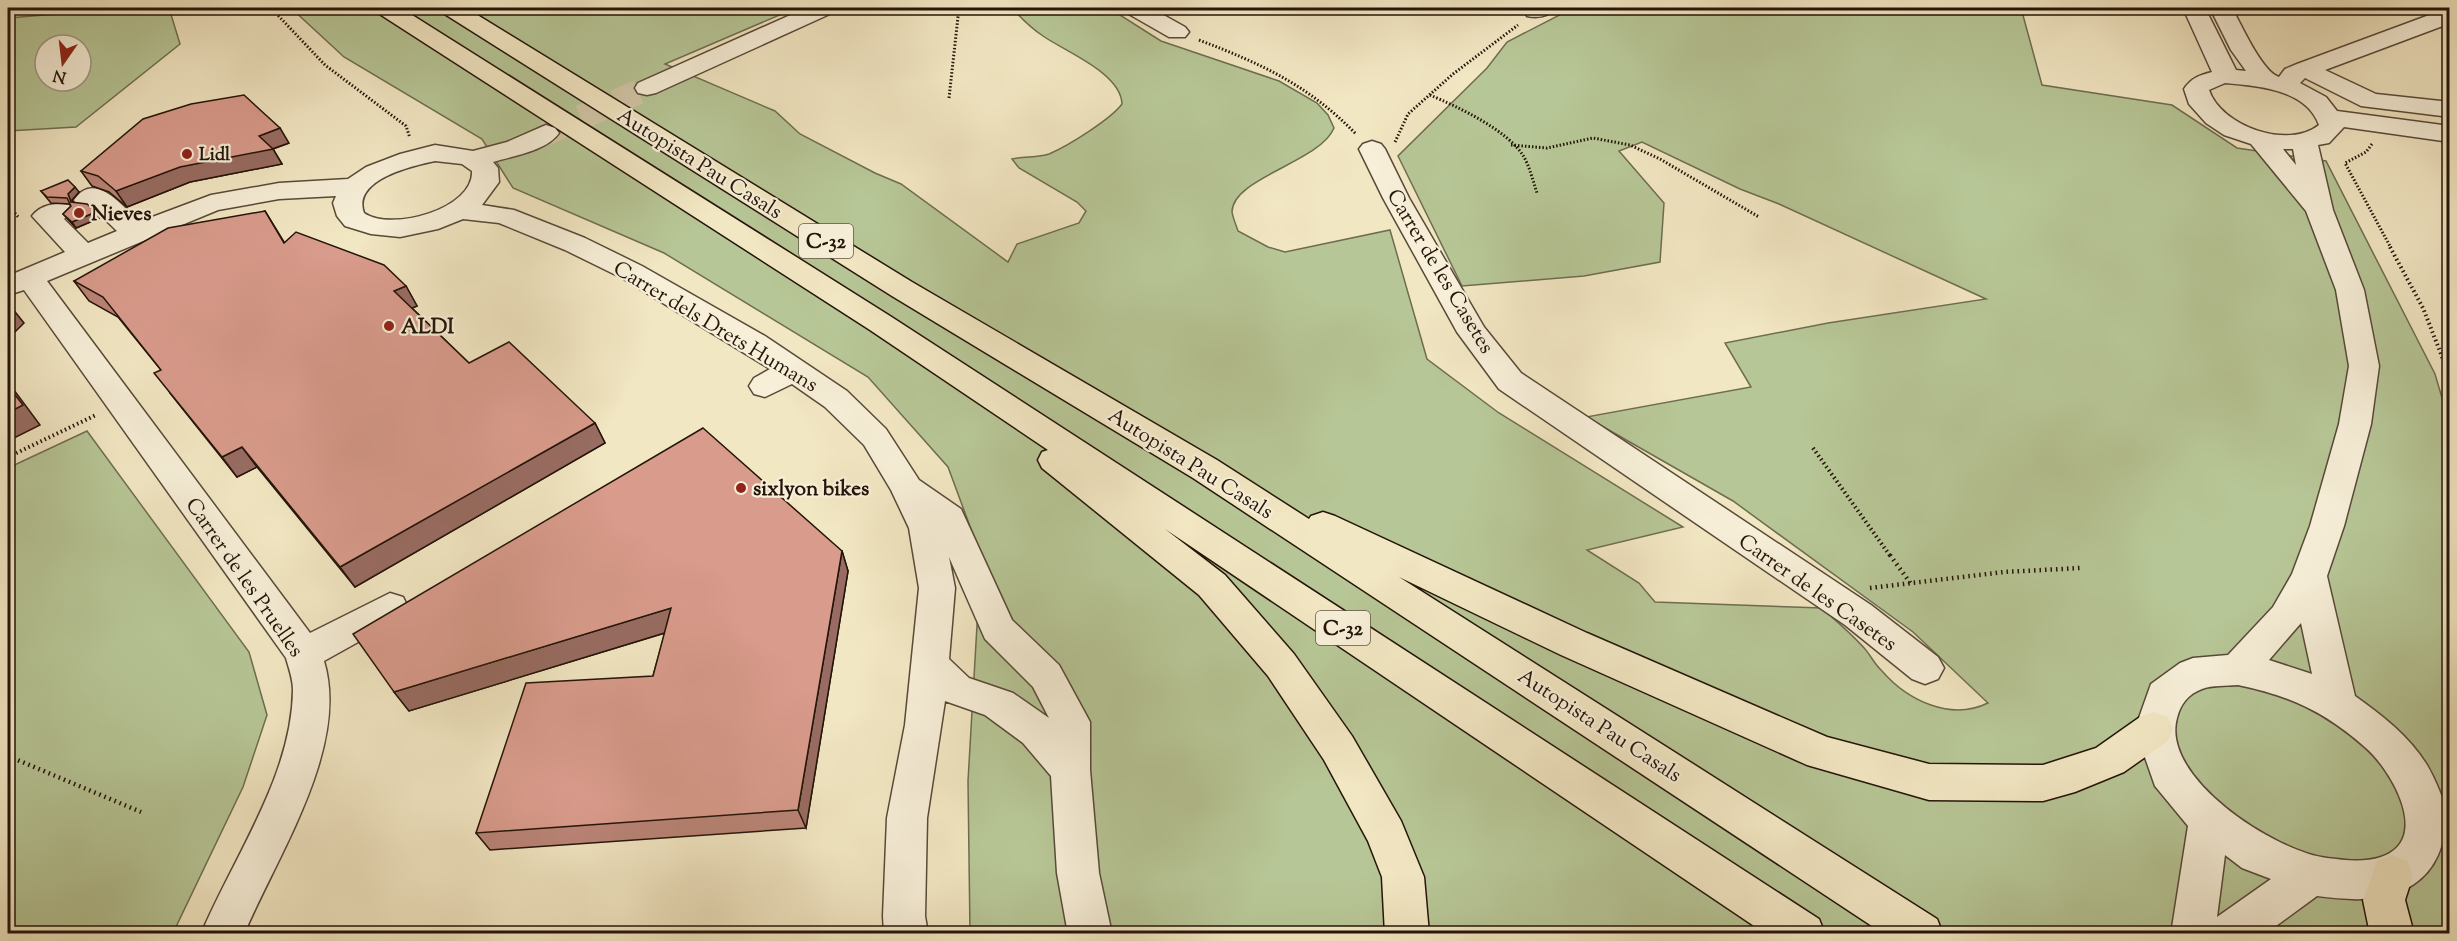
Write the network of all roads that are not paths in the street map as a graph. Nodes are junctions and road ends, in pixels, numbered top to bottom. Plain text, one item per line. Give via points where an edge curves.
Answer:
1 (387, 8) edge
2 (451, 8) edge
3 (824, 8) edge
4 (1135, 8) edge
5 (2194, 8) edge
6 (2221, 8) edge
7 (2435, 22) edge
8 (1177, 32) road end
9 (2305, 69) junction
10 (2225, 76) junction
11 (2275, 83) junction
12 (646, 88) tunnel mouth
13 (2450, 110) edge
14 (2330, 117) junction
15 (546, 133) tunnel mouth
16 (2450, 134) edge
17 (2260, 138) junction
18 (2304, 142) junction
19 (1372, 150) road end
20 (480, 174) junction
21 (352, 197) junction
22 (87, 200) dead end
23 (460, 210) junction
24 (2319, 210) junction
25 (59, 211) dead end
26 (504, 216) junction
27 (134, 233) junction
28 (82, 254) junction
29 (17, 290) edge
30 (880, 323) junction
31 (793, 369) junction
32 (765, 386) dead end
33 (1205, 469) junction
34 (906, 487) junction
35 (2308, 576) junction
36 (390, 607) dead end
37 (304, 654) junction
38 (929, 664) junction
39 (1924, 668) dead end
40 (2238, 669) junction
41 (999, 704) junction
42 (2338, 705) junction
43 (924, 725) junction
44 (2154, 729) junction
45 (1070, 770) junction
46 (2208, 821) junction
47 (2392, 875) junction
48 (2311, 876) junction
49 (222, 933) edge
50 (906, 933) edge
51 (1090, 933) edge
52 (1407, 933) edge
53 (1804, 933) edge
54 (1922, 933) edge
55 (2193, 933) edge
56 (2229, 933) edge
57 (2392, 933) edge

1 - 30 highway, Autopista Pau Casals / C-32
2 - 33 highway, Autopista Pau Casals / C-32 via 902,289
3 - 12 street
4 - 8 street
5 - 10 street
6 - 11 street via 2242,50
7 - 9 street
9 - 11 street
9 - 13 street via 2370,101
10 - 11 street
10 - 17 street via 2205,81 2196,89 2196,99 2221,123
11 - 14 street via 2308,96
14 - 16 street
14 - 18 street via 2332,127 2326,135
15 - 20 street via 516,147
17 - 18 street
17 - 24 street
18 - 24 street
19 - 39 street, Carrer de les Casetes via 1472,332 1510,381 1858,615
20 - 21 street via 455,154 417,156 378,170
20 - 23 street
20 - 26 street, Carrer dels Drets Humans
21 - 23 street via 352,217 361,224 391,230 434,222
21 - 27 street via 279,191 211,203
21 - 29 street via 271,202 217,212
22 - 27 street via 97,196
23 - 26 street, Carrer dels Drets Humans
24 - 35 street via 2350,290 2364,366 2355,424 2327,526
25 - 28 street via 46,216
26 - 31 street, Carrer dels Drets Humans via 632,272
27 - 28 street
28 - 29 street
29 - 37 street, Carrer de les Pruelles via 119,404
30 - 52 highway via 1212,585 1281,665 1338,748 1386,834 1403,877
30 - 53 highway, Autopista Pau Casals / C-32
31 - 32 street
31 - 34 street, Carrer dels Drets Humans via 836,399 875,436
33 - 44 highway via 1574,644 1821,753 1929,782 2043,783 2110,760
33 - 54 highway, Autopista Pau Casals / C-32
34 - 38 street, Carrer dels Drets Humans via 927,528 937,588
34 - 45 street via 949,518 998,629 1046,676 1071,722
35 - 40 street via 2286,616
35 - 42 street
36 - 37 street
37 - 49 street, Carrer de les Pruelles via 312,689 308,732 288,790
38 - 41 street via 956,689
38 - 43 street, Carrer dels Drets Humans
40 - 42 street via 2288,680
40 - 44 street via 2193,674 2163,695
41 - 43 street via 953,710
41 - 45 street via 1037,731
42 - 47 street via 2382,738 2413,778 2427,818 2420,852
43 - 50 street, Carrer dels Drets Humans via 907,818
44 - 46 street via 2169,774
45 - 51 street via 1078,873
46 - 48 street via 2257,854
46 - 55 street
47 - 48 street via 2355,881
47 - 57 highway via 2384,900
48 - 56 street

